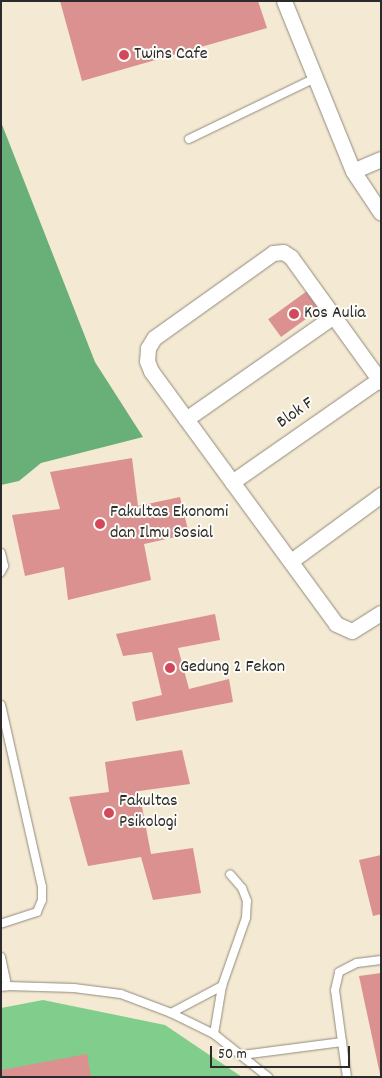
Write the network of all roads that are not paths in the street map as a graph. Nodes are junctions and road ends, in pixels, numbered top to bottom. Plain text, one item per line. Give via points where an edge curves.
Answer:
1 (284, 1) edge
2 (315, 78) junction
3 (189, 138) dead end
4 (381, 159) edge
5 (353, 171) junction
6 (381, 213) edge
7 (332, 317) junction
8 (380, 380) edge
9 (186, 418) junction
10 (232, 482) junction
11 (381, 495) edge
12 (1, 552) edge
13 (291, 561) junction
14 (1, 572) edge
15 (381, 613) edge
16 (1, 705) edge
17 (230, 874) dead end
18 (1, 924) edge
19 (1, 957) edge
20 (381, 960) edge
21 (222, 986) junction
22 (4, 987) edge
23 (171, 1013) junction
24 (214, 1034) junction
25 (342, 1042) junction
26 (242, 1055) junction
27 (268, 1077) edge
28 (347, 1077) edge

1 - 2 street
2 - 3 lane
2 - 5 street
4 - 5 street
5 - 6 street
7 - 8 street
7 - 9 street
7 - 9 street via 291,257 283,252 273,253 154,338 148,348 147,361 151,371
8 - 10 street, Blok F
9 - 10 street
10 - 13 street
11 - 13 street
12 - 14 lane via 4,566
13 - 15 street via 336,624 352,631
16 - 18 lane via 42,888 37,912
17 - 21 lane via 247,900 246,918
19 - 22 lane
20 - 25 lane via 357,963 339,972 335,990
21 - 23 lane
21 - 24 lane
22 - 23 lane via 74,988 121,994
23 - 24 lane
24 - 26 lane
25 - 26 lane
25 - 28 lane
26 - 27 lane

